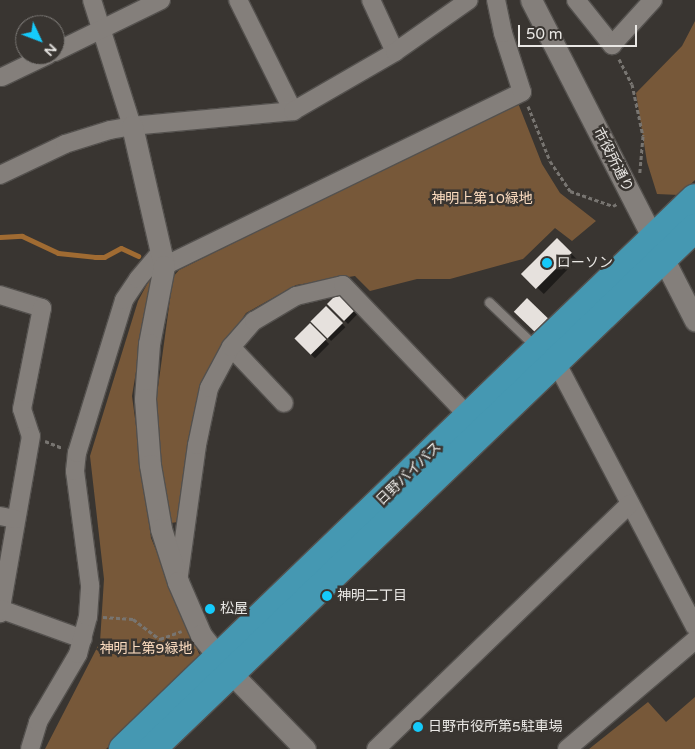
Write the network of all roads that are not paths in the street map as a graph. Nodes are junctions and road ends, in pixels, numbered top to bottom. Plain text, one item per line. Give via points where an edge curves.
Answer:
1 (92, 0) edge
2 (161, 0) edge
3 (238, 0) edge
4 (371, 0) edge
5 (469, 0) edge
6 (496, 0) edge
7 (530, 0) edge
8 (576, 0) edge
9 (653, 0) edge
10 (100, 30) junction
11 (65, 47) edge
12 (395, 52) junction
13 (27, 65) edge
14 (2, 77) dead end
15 (293, 111) junction
16 (132, 126) junction
17 (0, 174) edge
18 (695, 198) edge
19 (695, 228) edge
20 (658, 249) junction
21 (162, 260) junction
22 (0, 295) edge
23 (489, 302) dead end
24 (695, 321) edge
25 (231, 347) junction
26 (547, 356) junction
27 (284, 402) dead end
28 (468, 416) junction
29 (630, 504) junction
30 (8, 517) edge
31 (178, 582) junction
32 (0, 609) edge
33 (0, 613) edge
34 (695, 627) edge
35 (83, 639) junction
36 (695, 640) edge
37 (224, 665) junction
38 (30, 749) edge
39 (123, 749) edge
40 (152, 749) edge
41 (304, 749) edge
42 (376, 749) edge
43 (568, 749) edge

1 - 10 street
2 - 10 street
3 - 15 street
4 - 12 street
5 - 12 street
6 - 21 street via 522,92
7 - 20 street, 市役所通り
8 - 9 street via 612,45
10 - 11 street
10 - 16 street
12 - 15 street
13 - 14 street
15 - 16 street
16 - 17 street via 65,144
16 - 21 street
18 - 20 highway, 日野バイパス
19 - 20 highway, 日野バイパス
20 - 24 street, 市役所通り
20 - 26 highway, 日野バイパス
21 - 31 street via 149,344 146,408 154,498
21 - 35 street via 138,279 124,300 77,453 75,472 90,585
22 - 30 street via 42,308 22,409 31,436
23 - 26 lane
25 - 27 street
25 - 28 street via 254,321 296,296 343,285
25 - 31 street via 209,388 197,445
26 - 28 highway, 日野バイパス
26 - 29 street
26 - 37 highway, 日野バイパス
28 - 37 highway, 日野バイパス
29 - 34 street
29 - 42 street
30 - 32 street
31 - 37 street via 197,626
32 - 33 street
32 - 35 street
35 - 38 street via 78,654 38,722
36 - 43 street
37 - 39 highway, 日野バイパス
37 - 40 highway, 日野バイパス
37 - 41 street

